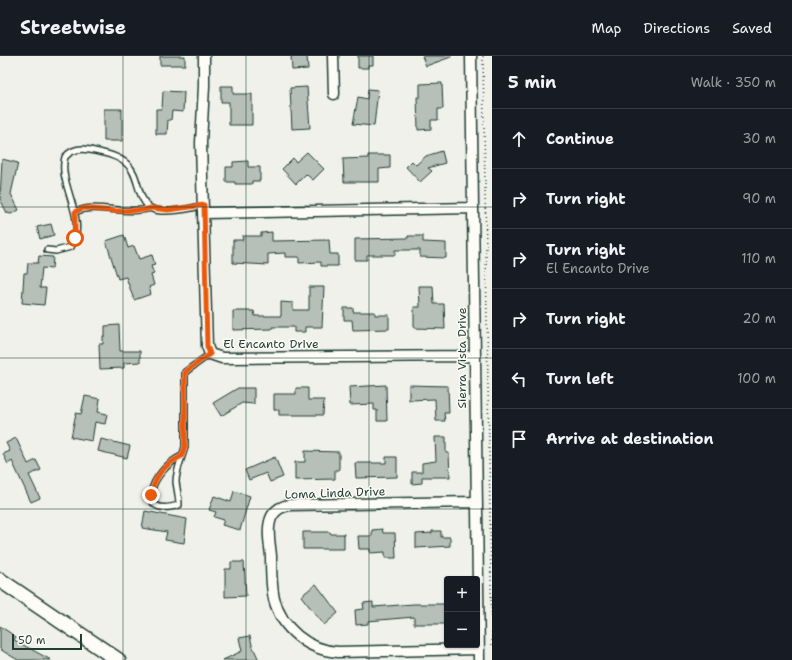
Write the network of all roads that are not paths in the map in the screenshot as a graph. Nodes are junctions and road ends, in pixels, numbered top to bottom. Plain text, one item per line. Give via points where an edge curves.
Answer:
1 (204, 56) edge
2 (333, 56) edge
3 (472, 56) edge
4 (334, 94) dead end
5 (151, 208) junction
6 (473, 208) junction
7 (204, 209) junction
8 (75, 212) junction
9 (47, 250) dead end
10 (210, 354) junction
11 (474, 356) junction
12 (182, 456) junction
13 (476, 502) junction
14 (0, 580) edge
15 (479, 649) junction
16 (118, 660) edge
17 (479, 660) edge

1 - 7 street, El Encanto Drive via 201,143
2 - 4 street
3 - 6 street, Sierra Vista Drive
5 - 7 lane
5 - 8 lane via 114,211 84,208
5 - 8 lane via 142,197 128,164 104,153 80,149 67,154 64,161
6 - 7 street
6 - 11 street, Sierra Vista Drive via 476,284
7 - 10 street, El Encanto Drive via 207,346
8 - 9 lane via 75,238 71,247 56,251
10 - 11 street, El Encanto Drive via 222,358
10 - 12 lane via 185,372 185,447
11 - 13 street, Sierra Vista Drive
12 - 12 lane via 176,482 179,505 162,507 155,504 151,500 151,495 159,473 173,460
13 - 15 street, Sierra Vista Drive
13 - 15 street, Loma Linda Drive via 290,505 276,512 269,530 274,599 290,628 307,643 318,649 338,652
14 - 16 street
15 - 17 street, Sierra Vista Drive

